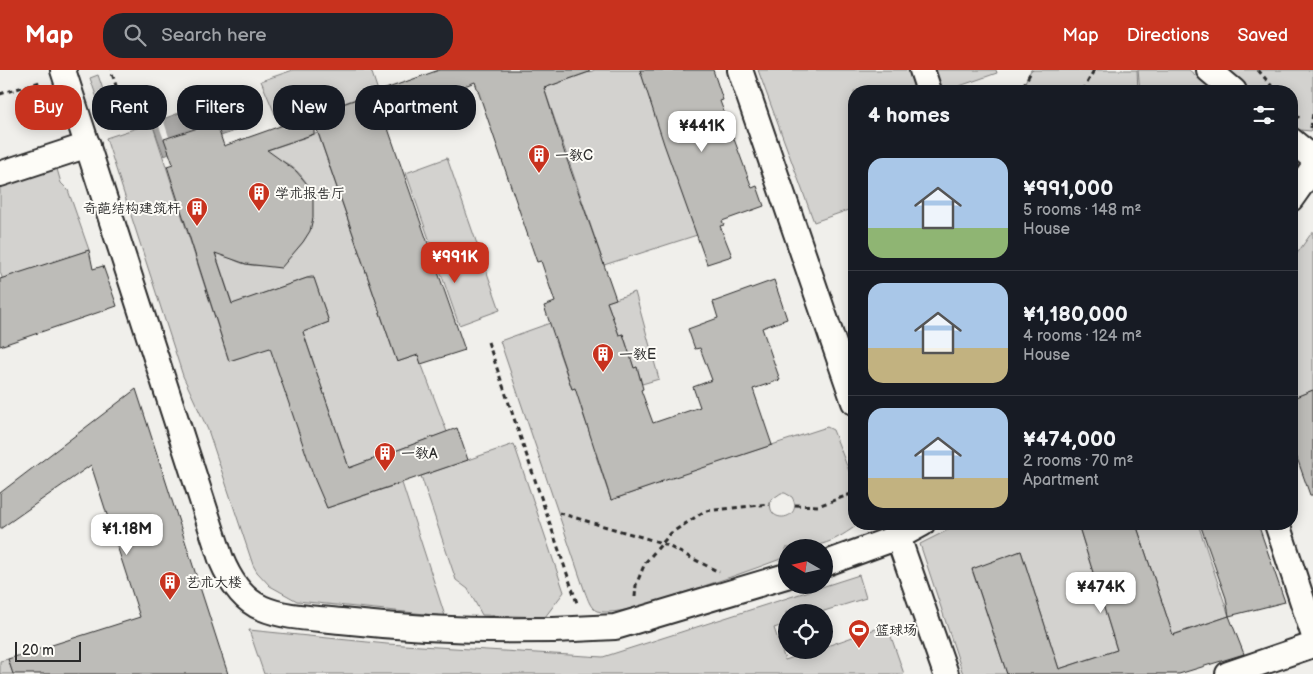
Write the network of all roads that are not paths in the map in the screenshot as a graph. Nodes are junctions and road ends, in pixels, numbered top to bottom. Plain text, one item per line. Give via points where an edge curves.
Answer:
1 (740, 70) edge
2 (922, 70) edge
3 (1209, 70) edge
4 (64, 72) edge
5 (927, 85) edge
6 (1227, 85) edge
7 (1301, 135) edge
8 (85, 137) junction
9 (1313, 158) edge
10 (1313, 168) edge
11 (0, 174) edge
12 (1298, 189) edge
13 (848, 385) edge
14 (896, 530) edge
15 (1279, 530) edge
16 (833, 560) edge
17 (778, 578) edge
18 (1313, 632) edge
19 (1313, 645) edge
20 (946, 674) edge
21 (1228, 674) edge

1 - 13 street
2 - 5 street
3 - 6 street
4 - 8 street
7 - 9 street
8 - 11 street
8 - 17 street via 221,559 235,585 260,607 271,612 359,623 458,630 586,629 615,627
10 - 12 street
14 - 16 street
14 - 20 street
15 - 18 street
19 - 21 street

